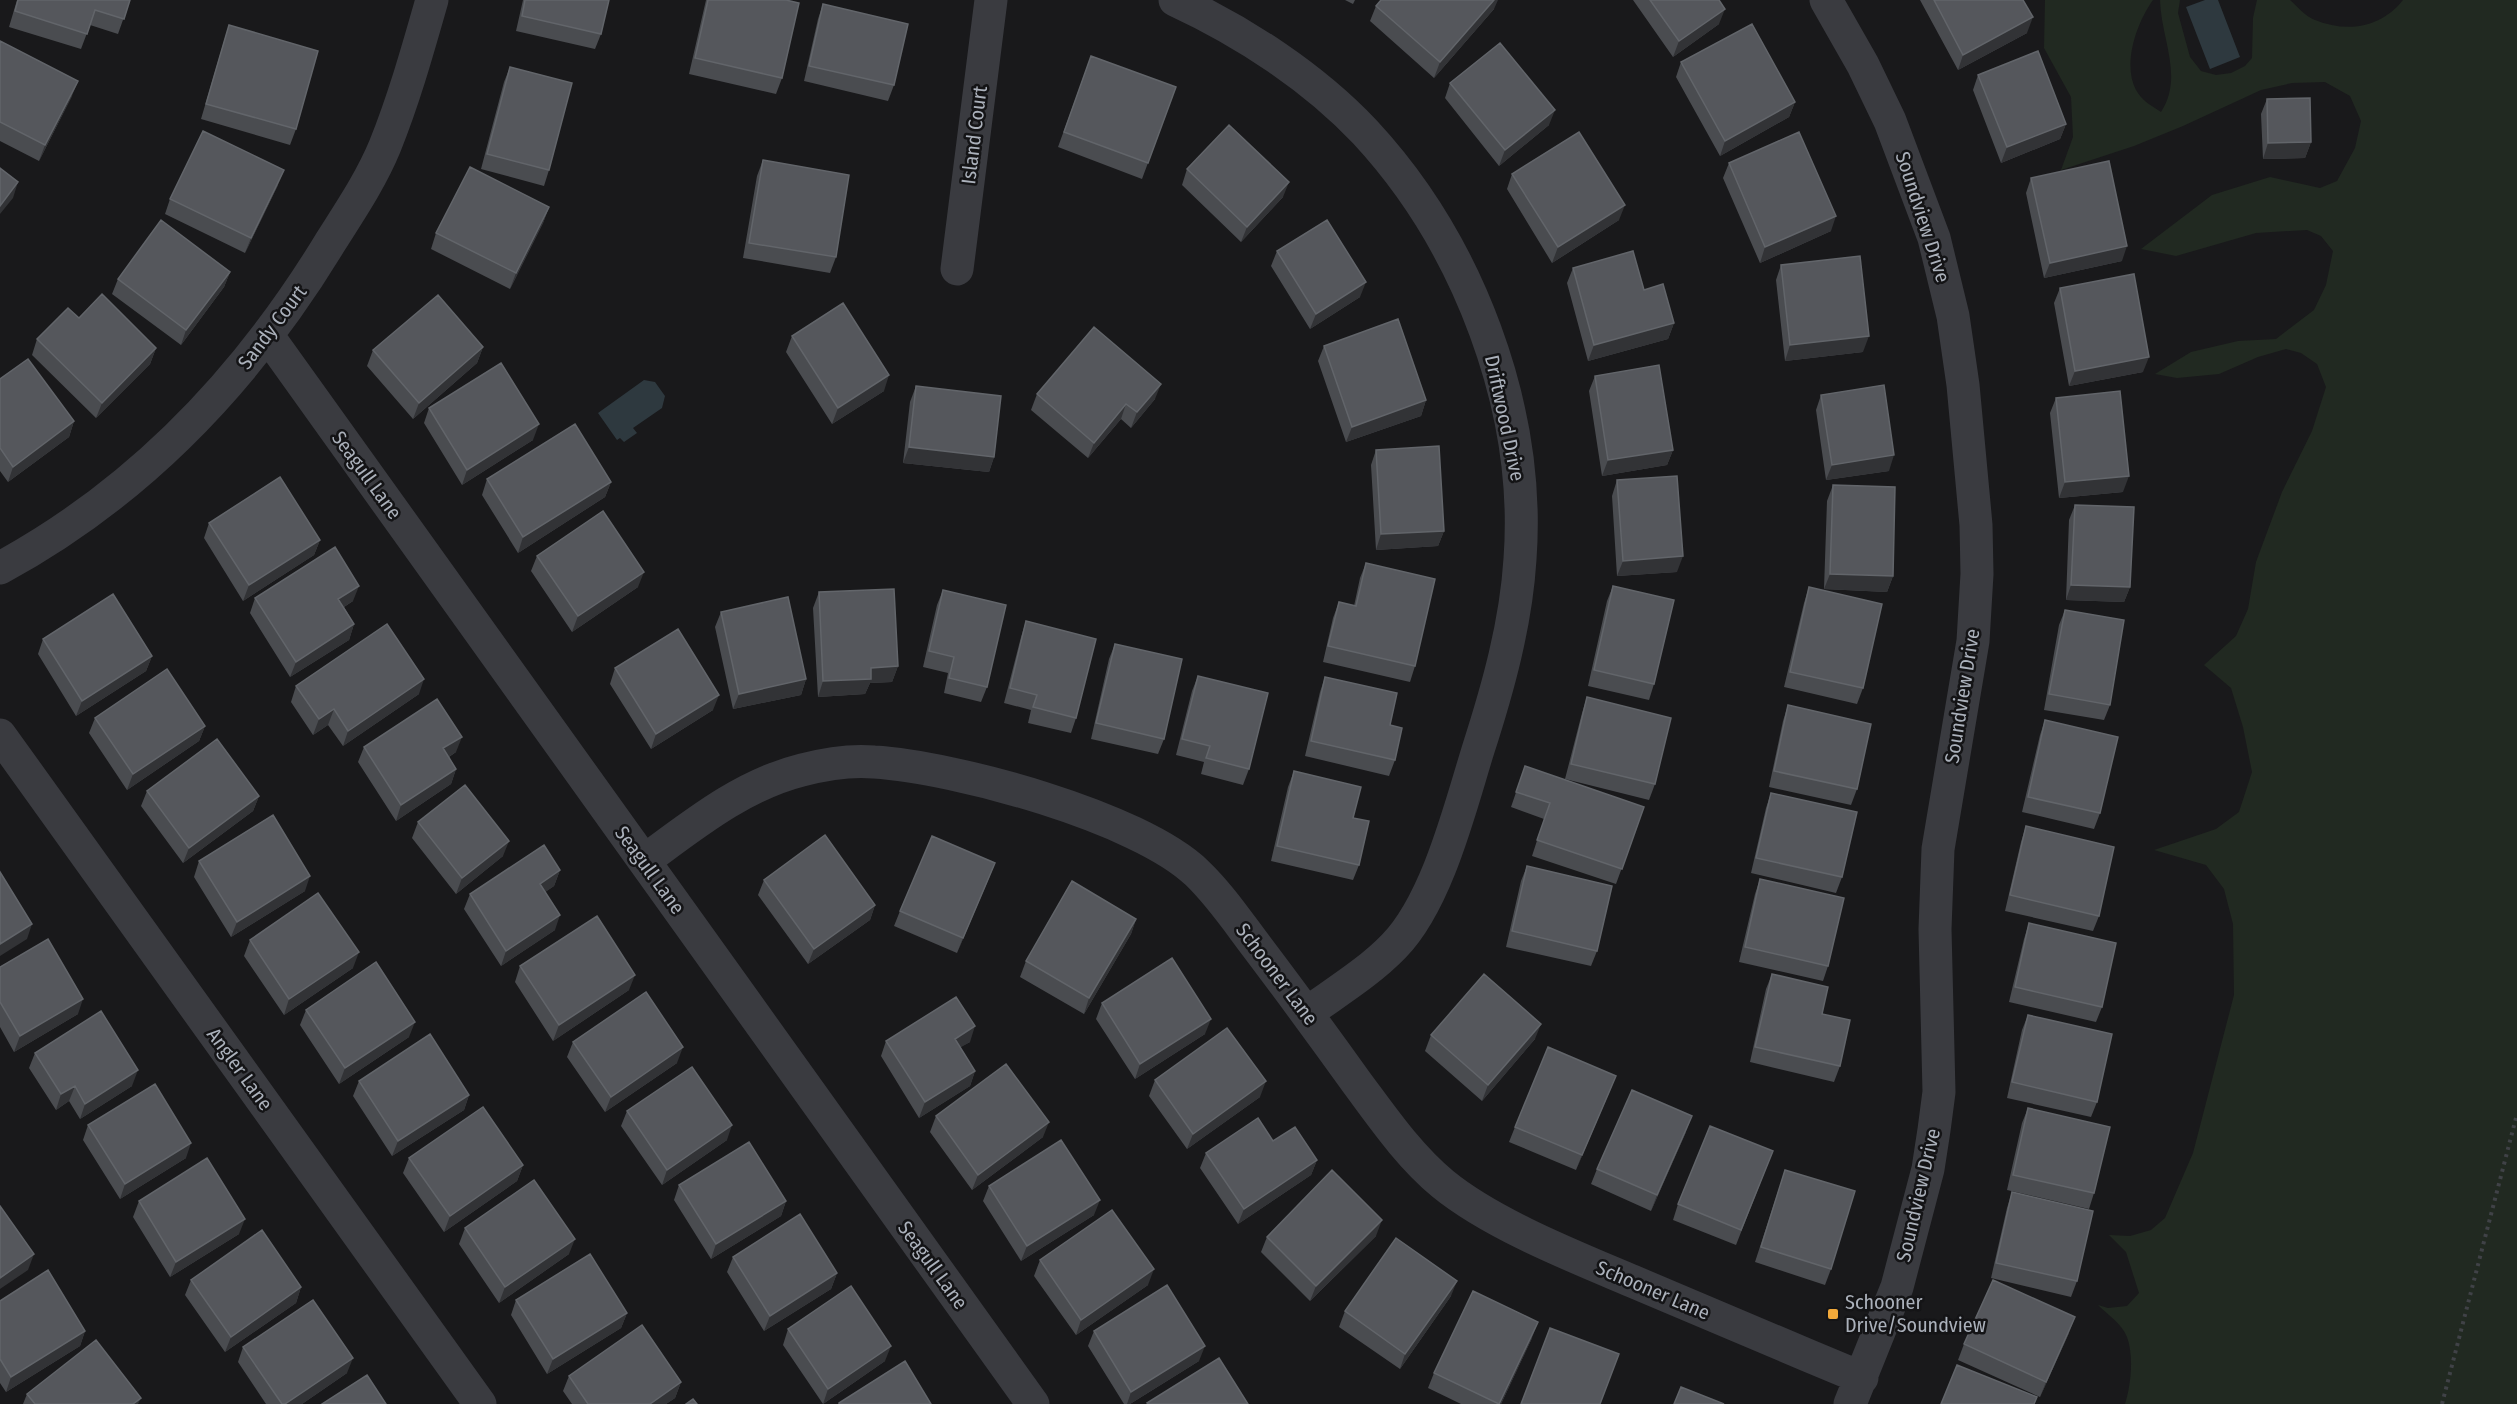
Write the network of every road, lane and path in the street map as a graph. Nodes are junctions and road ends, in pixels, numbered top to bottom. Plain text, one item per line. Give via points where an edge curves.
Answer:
1 (432, 0) edge
2 (991, 0) edge
3 (1175, 0) edge
4 (1826, 0) edge
5 (957, 269) dead end
6 (268, 336) junction
7 (0, 568) edge
8 (0, 735) edge
9 (644, 861) junction
10 (1307, 1013) junction
11 (2517, 1114) edge
12 (1856, 1391) edge
13 (480, 1404) edge
14 (1033, 1404) edge
15 (2442, 1404) edge

1 - 6 street, Sandy Court via 384,148 310,277
2 - 5 street, Island Court
3 - 10 street, Driftwood Drive via 1217,20 1297,71 1365,132 1418,198 1465,281 1496,361 1515,446 1521,499 1520,559 1511,631 1494,700 1435,876 1409,928 1381,958
4 - 12 street, Soundview Drive via 1890,121 1934,238 1953,316 1963,384 1976,525 1973,641 1938,849 1935,929 1939,1082 1935,1130 1897,1287
6 - 7 street, Sandy Court via 201,415 143,470 33,550
6 - 9 street, Seagull Lane
8 - 13 street, Angler Lane
9 - 10 street, Schooner Lane via 734,798 801,770 870,761 980,780 1104,821 1178,858 1220,899
9 - 14 street, Seagull Lane
10 - 12 street, Schooner Lane via 1384,1120 1421,1163 1463,1198 1520,1230
11 - 15 path

